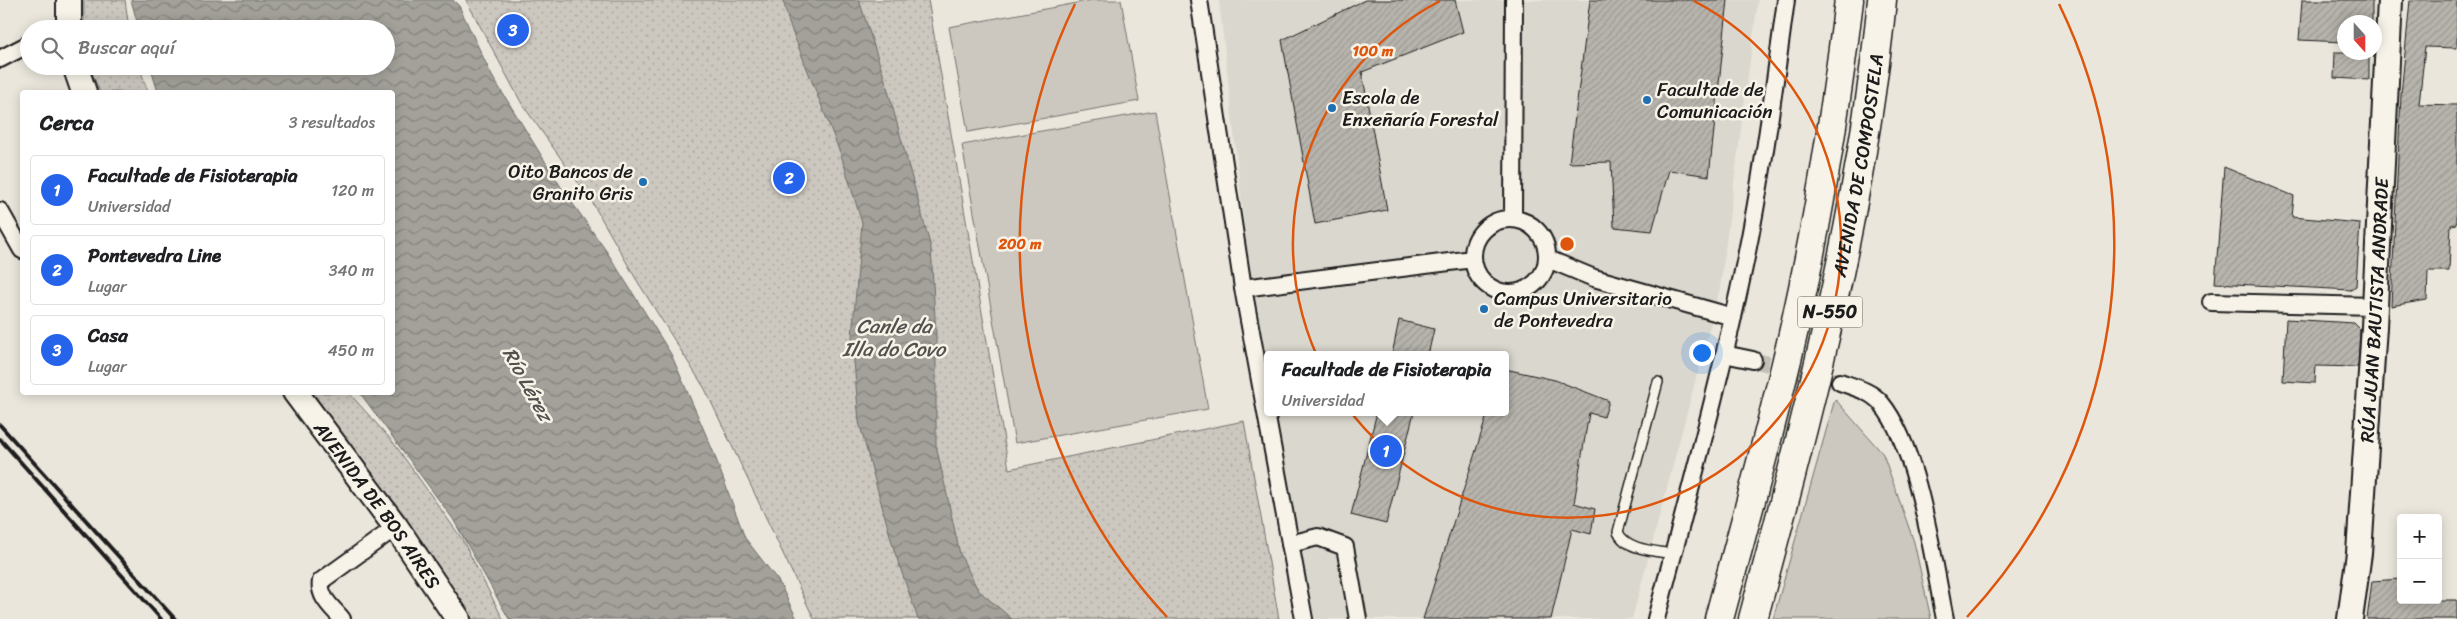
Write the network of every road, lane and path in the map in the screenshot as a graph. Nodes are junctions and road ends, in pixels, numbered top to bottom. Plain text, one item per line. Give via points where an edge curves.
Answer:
1 (68, 0) edge
2 (1199, 0) edge
3 (1514, 0) edge
4 (1786, 0) edge
5 (1849, 0) edge
6 (1882, 0) edge
7 (2390, 0) edge
8 (67, 20) edge
9 (20, 49) edge
10 (0, 59) edge
11 (78, 75) edge
12 (83, 90) edge
13 (0, 211) edge
14 (1513, 219) junction
15 (20, 246) edge
16 (1548, 258) junction
17 (1472, 259) junction
18 (1243, 288) junction
19 (2211, 302) dead end
20 (2375, 306) junction
21 (1733, 317) junction
22 (1724, 354) junction
23 (1753, 360) tunnel mouth
24 (1658, 382) dead end
25 (1840, 382) tunnel mouth
26 (297, 395) edge
27 (1264, 402) edge
28 (1266, 416) edge
29 (396, 527) junction
30 (1290, 544) junction
31 (1673, 554) junction
32 (342, 619) edge
33 (458, 619) edge
34 (1304, 619) edge
35 (1358, 619) edge
36 (1656, 619) edge
37 (1720, 619) edge
38 (1753, 619) edge
39 (1945, 619) edge
40 (2350, 619) edge

1 - 8 street
2 - 18 street
3 - 14 street
4 - 21 street via 1763,168
5 - 37 highway, AVENIDA DE COMPOSTELA / N-550 via 1820,198 1795,326
6 - 38 highway, AVENIDA DE COMPOSTELA / N-550 via 1874,81 1847,231 1826,329
7 - 20 street, RÚA JUAN BAUTISTA ANDRADE
9 - 10 street
11 - 12 street
13 - 15 street
14 - 16 street via 1524,222 1542,236
14 - 17 street via 1500,220 1479,235
16 - 17 street via 1538,281 1516,293 1504,293 1482,282
16 - 21 street via 1594,278
17 - 18 street
18 - 27 street
19 - 20 street
20 - 40 street, RÚA JUAN BAUTISTA ANDRADE via 2359,553
21 - 22 street
22 - 23 street
22 - 31 street
24 - 31 lane via 1618,532 1627,544
25 - 39 street via 1868,392 1880,402 1903,444 1922,504
26 - 29 street, AVENIDA DE BOS AIRES
28 - 30 street
29 - 32 street via 321,581 324,598
29 - 33 street, AVENIDA DE BOS AIRES
30 - 34 street
30 - 35 street via 1318,537 1345,547
31 - 36 street

